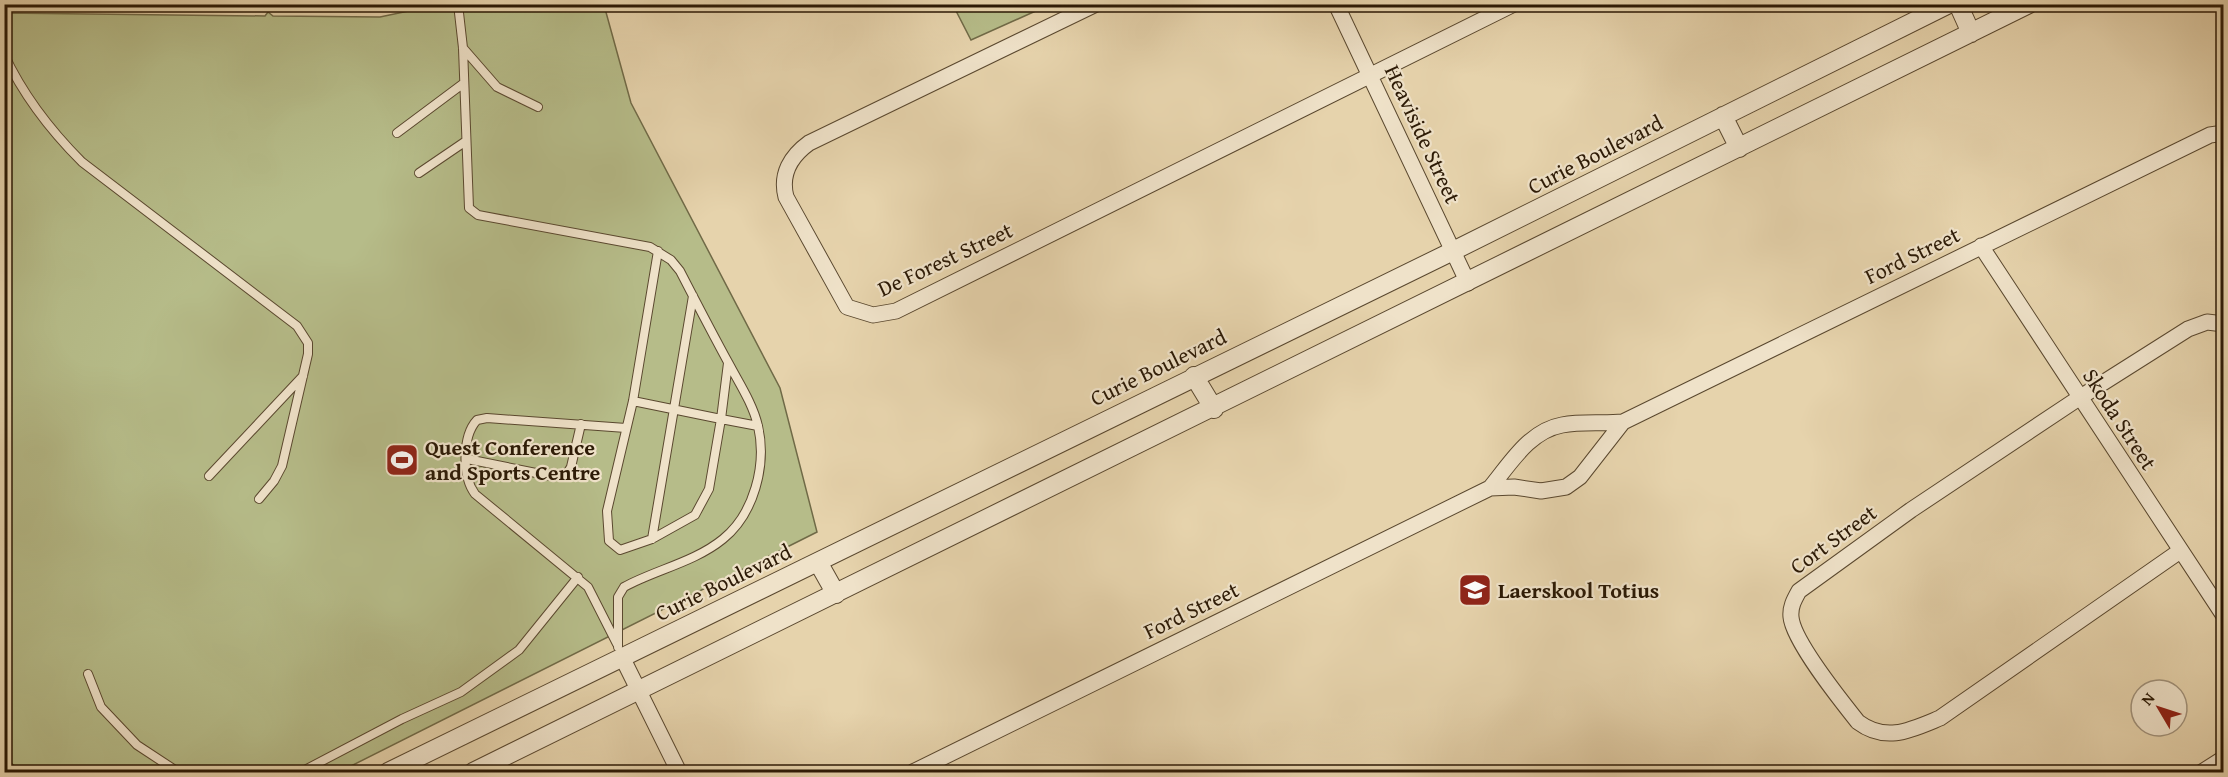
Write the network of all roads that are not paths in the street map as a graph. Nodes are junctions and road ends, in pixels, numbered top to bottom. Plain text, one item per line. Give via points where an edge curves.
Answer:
1 (458, 4) edge
2 (1096, 4) edge
3 (1336, 4) edge
4 (1514, 4) edge
5 (1949, 4) edge
6 (1958, 4) edge
7 (2029, 4) edge
8 (1971, 33) junction
9 (463, 48) junction
10 (4, 54) edge
11 (1371, 75) junction
12 (464, 83) junction
13 (538, 107) dead end
14 (1723, 116) junction
15 (397, 133) dead end
16 (2223, 133) edge
17 (466, 141) junction
18 (1739, 148) junction
19 (419, 173) dead end
20 (1981, 246) junction
21 (658, 251) junction
22 (1453, 251) junction
23 (1468, 283) junction
24 (693, 296) junction
25 (2223, 324) edge
26 (728, 363) junction
27 (304, 375) junction
28 (1194, 376) junction
29 (2079, 398) junction
30 (633, 401) junction
31 (1214, 408) junction
32 (672, 409) junction
33 (721, 419) junction
34 (1623, 422) junction
35 (581, 424) junction
36 (758, 426) junction
37 (626, 428) junction
38 (467, 459) junction
39 (209, 476) dead end
40 (1490, 488) junction
41 (259, 499) dead end
42 (652, 539) junction
43 (2180, 551) junction
44 (818, 562) junction
45 (578, 577) junction
46 (836, 594) junction
47 (2223, 616) edge
48 (620, 652) junction
49 (88, 674) dead end
50 (639, 691) junction
51 (2223, 758) edge
52 (178, 772) edge
53 (301, 772) edge
54 (388, 772) edge
55 (473, 772) edge
56 (679, 772) edge
57 (913, 772) edge
58 (2202, 772) edge

1 - 9 lane
2 - 11 street, De Forest Street via 809,143 793,157 784,179 786,197 847,307 873,315 896,311
3 - 11 street, Heaviside Street
4 - 11 street, De Forest Street
5 - 14 street, Curie Boulevard
6 - 8 street
7 - 8 street
8 - 18 street
9 - 12 lane
9 - 13 lane via 497,87
10 - 27 lane via 22,88 57,137 82,162 297,326 308,343
11 - 22 street, Heaviside Street
12 - 15 lane
12 - 17 lane
14 - 18 street
14 - 22 street, Curie Boulevard
16 - 20 street, Ford Street via 2210,135
17 - 19 lane
17 - 21 lane via 468,198 473,213
18 - 23 street
20 - 29 street, Skoda Street
20 - 34 street, Ford Street
21 - 24 lane via 680,271
21 - 30 lane
22 - 23 street, Heaviside Street
22 - 28 street, Curie Boulevard
23 - 31 street
24 - 26 lane
24 - 32 lane
25 - 29 street, Cort Street via 2199,323
26 - 33 lane
26 - 36 lane
27 - 39 lane
27 - 41 lane via 282,466
28 - 31 street
28 - 44 street, Curie Boulevard
29 - 43 street, Skoda Street
29 - 43 street, Cort Street via 1911,510 1799,591 1791,604 1790,616 1804,646 1858,723 1891,735 1907,732 1940,718
30 - 32 lane
30 - 37 lane
31 - 46 street
32 - 33 lane
32 - 42 lane
33 - 36 lane
33 - 42 lane via 709,489 701,505 688,521
34 - 40 street, Ford Street via 1564,424 1545,430 1526,445
34 - 40 street, Ford Street via 1585,472 1566,487 1541,491
35 - 37 lane
35 - 38 lane via 477,420 469,436
35 - 38 lane via 566,475 551,476
36 - 48 lane via 758,471 744,515 722,540 624,587 618,597
37 - 42 lane via 607,511 607,534 620,550
38 - 45 lane via 467,480 475,494
40 - 57 street, Ford Street
43 - 47 street, Skoda Street
44 - 46 street
44 - 48 street, Curie Boulevard
45 - 48 lane via 593,592
45 - 53 lane via 519,650 461,692
46 - 50 street
48 - 50 street
48 - 54 street, Curie Boulevard
49 - 52 lane via 108,714 137,745
50 - 55 street
50 - 56 street
51 - 58 street

